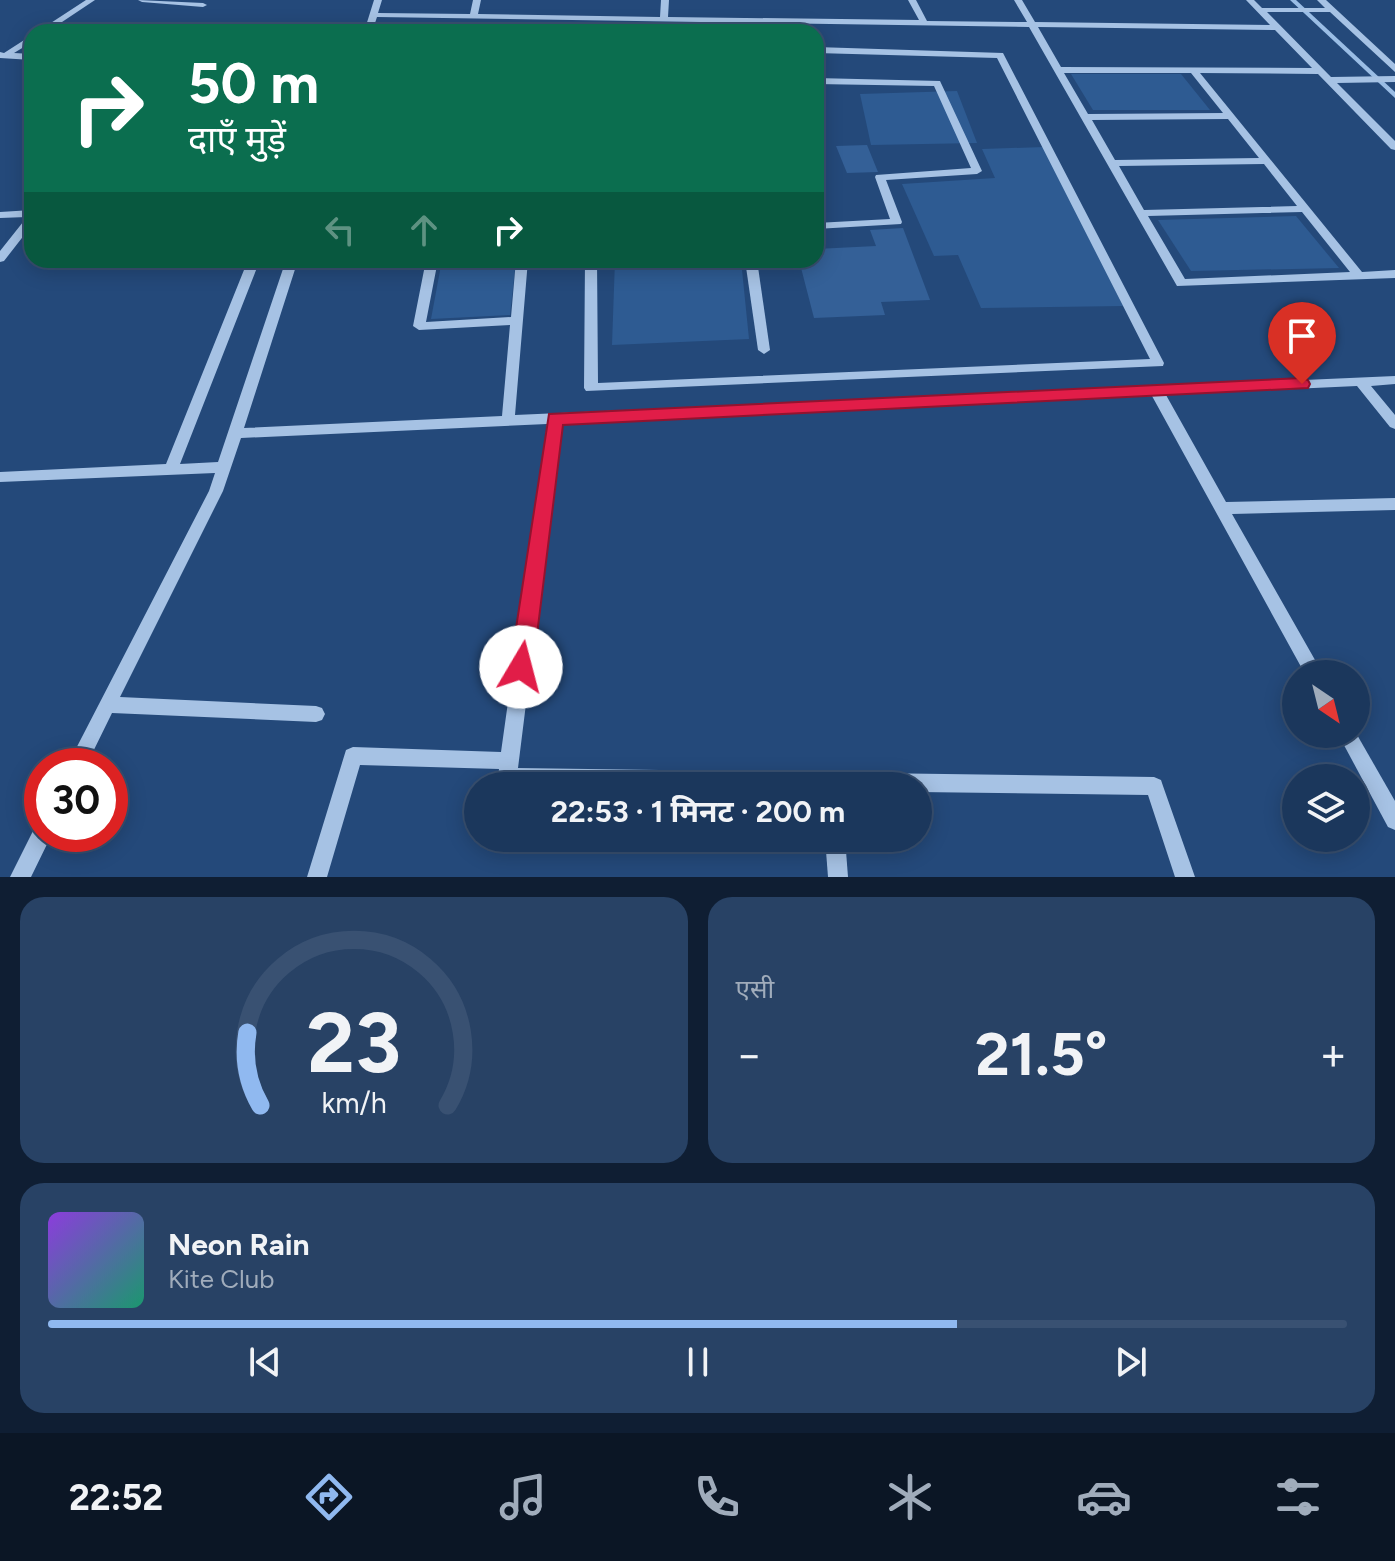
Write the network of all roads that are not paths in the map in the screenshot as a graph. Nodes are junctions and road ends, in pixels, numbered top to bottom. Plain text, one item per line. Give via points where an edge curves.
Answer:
1 (91, 0) edge
2 (142, 0) edge
3 (378, 0) edge
4 (477, 0) edge
5 (665, 0) edge
6 (912, 0) edge
7 (1018, 0) edge
8 (1250, 0) edge
9 (1321, 0) edge
10 (203, 5) dead end
11 (1259, 10) junction
12 (1332, 10) junction
13 (373, 15) junction
14 (473, 17) junction
15 (664, 20) junction
16 (54, 24) edge
17 (370, 24) edge
18 (925, 24) junction
19 (1034, 25) junction
20 (1277, 28) junction
21 (24, 43) edge
22 (824, 50) edge
23 (3, 55) edge
24 (24, 56) edge
25 (1395, 69) edge
26 (1060, 70) junction
27 (1194, 71) junction
28 (1320, 71) junction
29 (1392, 79) edge
30 (1329, 80) junction
31 (824, 81) edge
32 (1230, 116) junction
33 (1087, 117) junction
34 (1395, 147) edge
35 (1266, 161) junction
36 (1112, 163) junction
37 (1305, 209) junction
38 (1141, 213) junction
39 (0, 215) edge
40 (24, 215) edge
41 (24, 226) edge
42 (824, 226) edge
43 (0, 259) edge
44 (251, 268) edge
45 (289, 268) edge
46 (430, 268) edge
47 (521, 268) edge
48 (591, 268) edge
49 (752, 268) edge
50 (1395, 274) edge
51 (1359, 276) junction
52 (517, 321) junction
53 (764, 350) dead end
54 (1395, 380) edge
55 (1360, 381) junction
56 (1156, 390) junction
57 (555, 419) junction
58 (508, 421) junction
59 (1395, 424) edge
60 (235, 433) junction
61 (224, 467) junction
62 (171, 469) junction
63 (0, 477) edge
64 (1395, 504) edge
65 (1222, 508) junction
66 (1306, 660) edge
67 (107, 705) junction
68 (316, 714) dead end
69 (85, 748) edge
70 (1355, 748) edge
71 (509, 761) junction
72 (508, 772) edge
73 (932, 785) edge
74 (1395, 820) edge
75 (33, 852) edge
76 (836, 852) edge
77 (20, 877) edge
78 (317, 877) edge
79 (838, 877) edge
80 (1185, 877) edge

1 - 16 street
2 - 10 street
3 - 13 street
4 - 14 street
5 - 15 street
6 - 18 street
7 - 19 street
8 - 11 street
9 - 12 street
11 - 12 street
11 - 20 street
12 - 25 street
13 - 14 street
13 - 17 street
14 - 15 street
15 - 18 street
18 - 19 street
19 - 20 street
19 - 26 street
20 - 28 street
21 - 23 street
22 - 48 street via 1000,55 1158,363 591,388
23 - 24 street
26 - 27 street
26 - 33 street
27 - 28 street
27 - 32 street
28 - 30 street
29 - 30 street
30 - 34 street
31 - 42 street via 937,83 977,171 880,177 897,222
32 - 33 street
32 - 35 street
33 - 36 street
35 - 36 street
35 - 37 street
36 - 38 street
37 - 38 street
37 - 51 street
38 - 51 street via 1181,283
39 - 40 street
41 - 43 street
44 - 62 street
45 - 60 street
46 - 52 street via 419,326
47 - 52 street
49 - 53 street
50 - 51 street
52 - 58 street
54 - 55 street
55 - 56 street
55 - 59 street
56 - 57 street
56 - 65 street
57 - 58 street
57 - 71 street
58 - 60 street
60 - 61 street
61 - 62 street
61 - 67 street
62 - 63 street
64 - 65 street
65 - 66 street
67 - 68 street
67 - 69 street
70 - 74 street
71 - 72 street
71 - 78 street via 353,756
73 - 80 street via 1154,786
75 - 77 street
76 - 79 street

